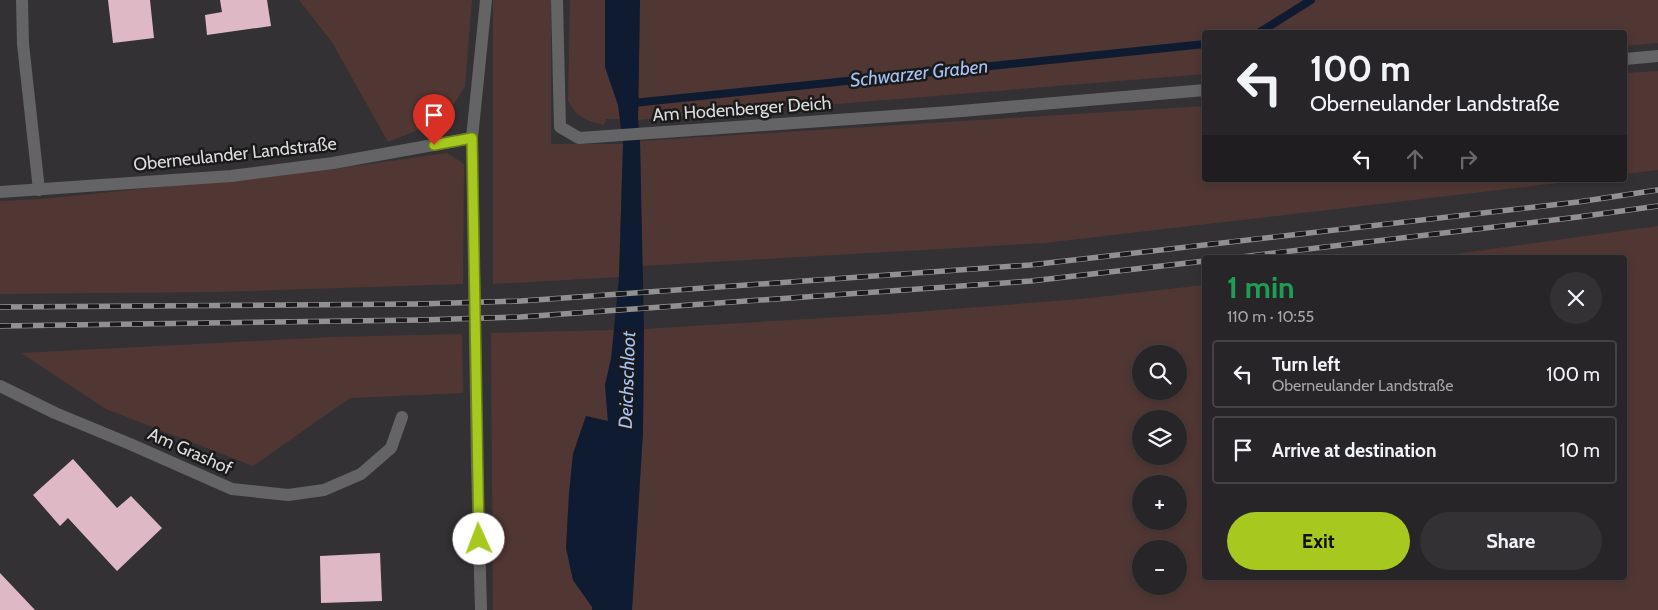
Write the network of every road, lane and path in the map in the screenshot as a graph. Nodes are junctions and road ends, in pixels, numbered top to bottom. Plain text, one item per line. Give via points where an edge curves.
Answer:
1 (22, 0) edge
2 (486, 0) edge
3 (558, 0) edge
4 (1658, 56) edge
5 (1627, 59) edge
6 (1202, 90) edge
7 (472, 138) junction
8 (39, 190) junction
9 (0, 192) edge
10 (0, 386) edge
11 (402, 417) dead end
12 (481, 610) edge

1 - 8 street via 23,44
2 - 7 street
3 - 6 street, Am Hodenberger Deich via 560,127 579,138
4 - 5 street
7 - 8 street, Oberneulander Landstraße via 332,163 231,176
7 - 12 street
8 - 9 street, Oberneulander Landstraße
10 - 11 street, Am Grashof via 232,489 288,495 324,490 361,474 391,448

